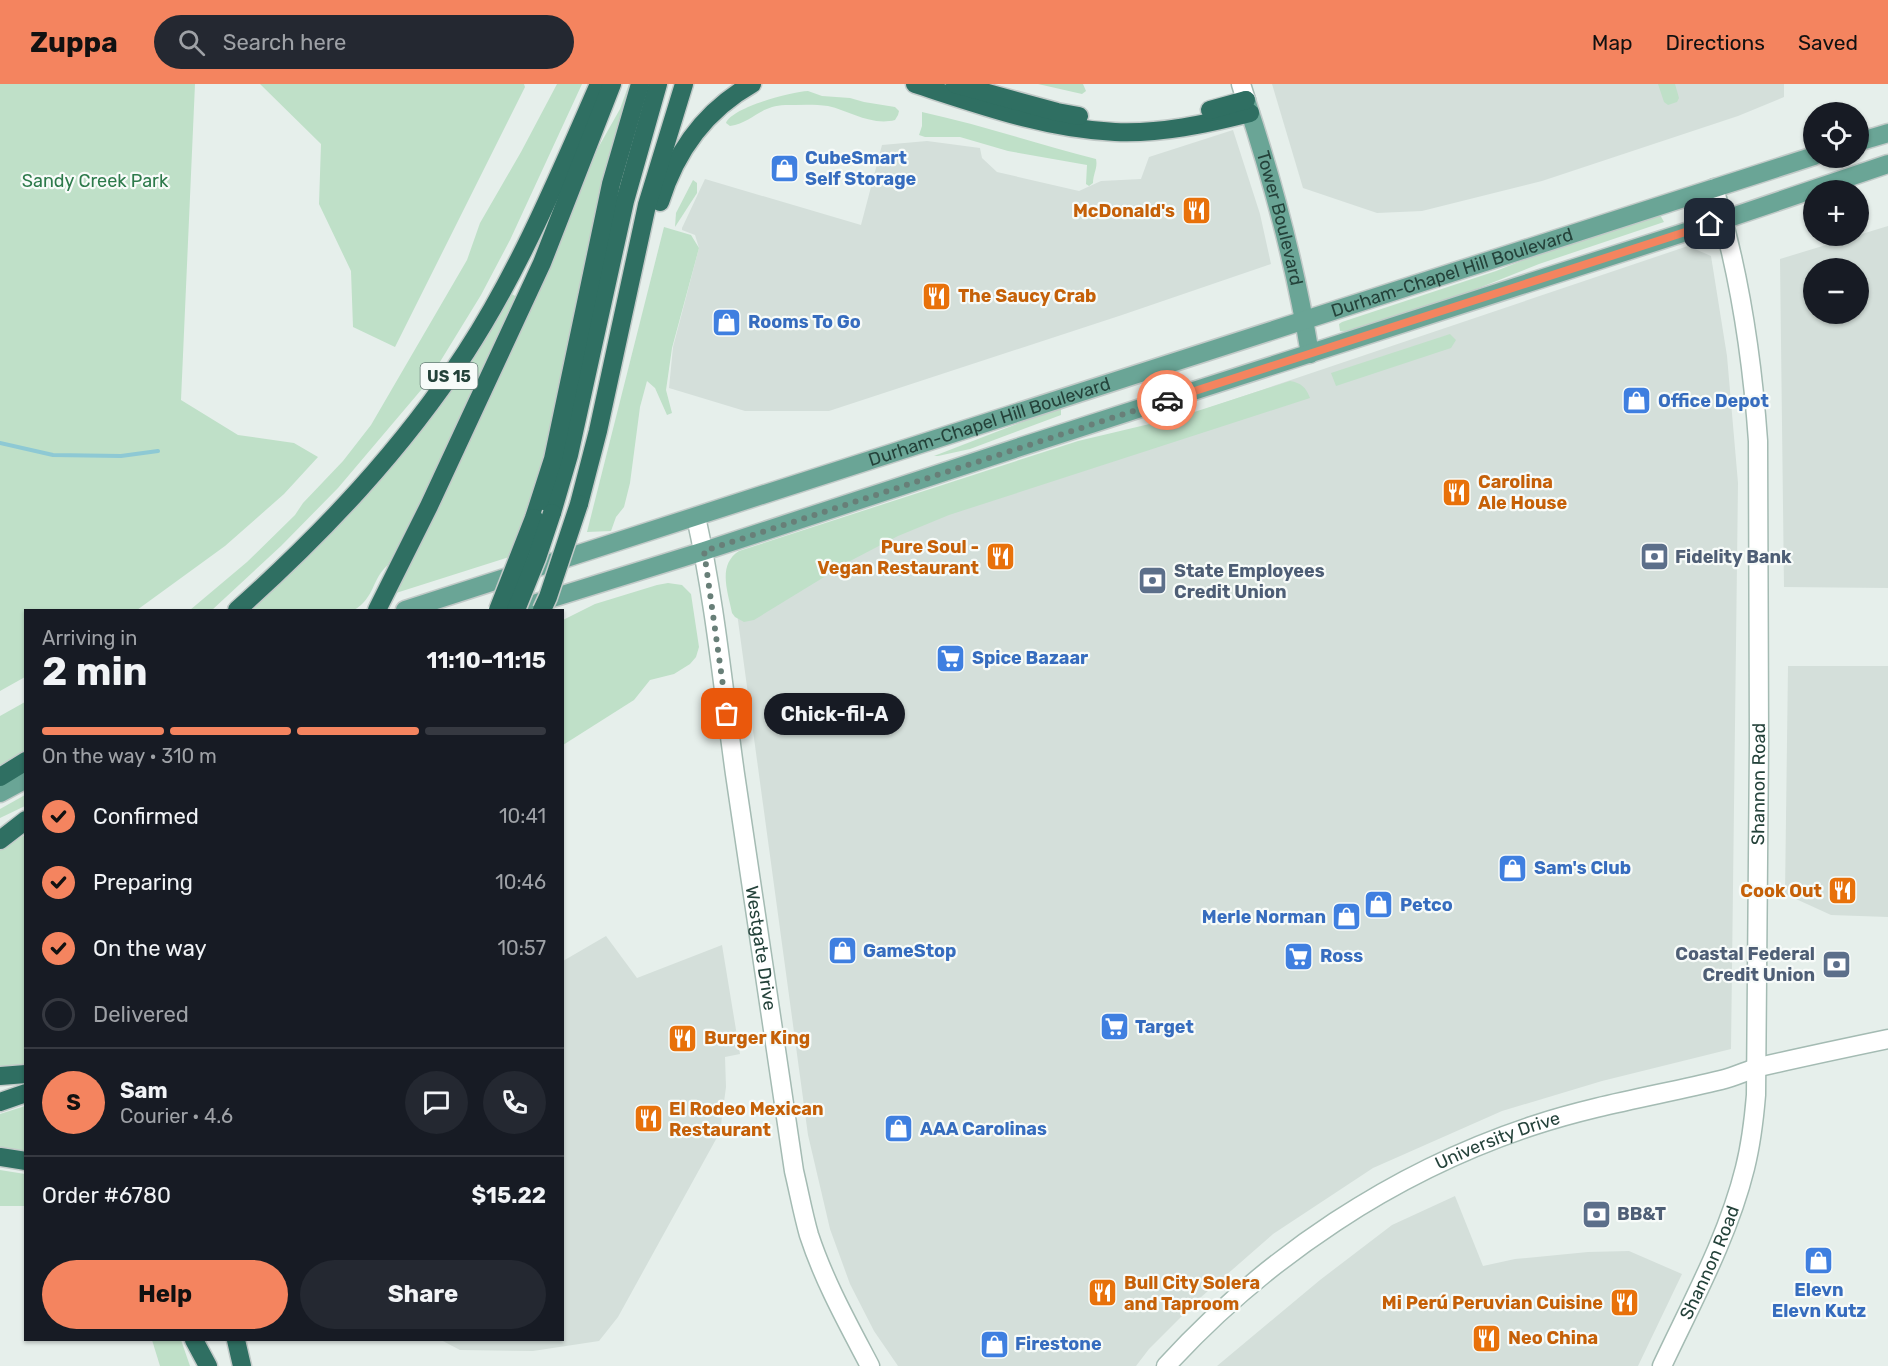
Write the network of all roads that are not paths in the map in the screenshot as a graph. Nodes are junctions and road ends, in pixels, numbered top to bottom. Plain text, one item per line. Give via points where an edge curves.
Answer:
1 (599, 84) edge
2 (612, 84) edge
3 (640, 84) edge
4 (658, 84) edge
5 (684, 84) edge
6 (752, 84) edge
7 (915, 84) edge
8 (955, 84) edge
9 (1246, 99) edge
10 (1888, 133) edge
11 (1869, 139) edge
12 (1803, 160) edge
13 (1888, 164) edge
14 (1714, 189) junction
15 (1723, 220) junction
16 (1304, 321) junction
17 (1310, 354) junction
18 (606, 393) junction
19 (543, 516) junction
20 (696, 517) junction
21 (704, 551) junction
22 (238, 609) edge
23 (378, 609) edge
24 (408, 609) edge
25 (498, 609) edge
26 (515, 609) edge
27 (518, 609) edge
28 (542, 609) edge
29 (24, 762) edge
30 (0, 777) edge
31 (24, 780) edge
32 (0, 793) edge
33 (24, 821) edge
34 (24, 822) edge
35 (0, 831) edge
36 (0, 840) edge
37 (1888, 1039) edge
38 (1756, 1068) junction
39 (24, 1074) edge
40 (0, 1076) edge
41 (24, 1094) edge
42 (0, 1102) edge
43 (0, 1157) edge
44 (24, 1161) edge
45 (195, 1341) edge
46 (206, 1341) edge
47 (236, 1341) edge
48 (208, 1366) edge
49 (214, 1366) edge
50 (242, 1366) edge
51 (870, 1366) edge
52 (1166, 1366) edge
53 (1662, 1366) edge

1 - 22 highway, US 15 via 532,233 466,352 396,449 287,566
2 - 23 highway via 542,263
3 - 19 highway via 611,184
4 - 19 highway via 626,201 574,435
5 - 18 highway via 647,205
6 - 18 highway via 707,119 677,160 656,215
7 - 9 highway via 1046,123 1116,132 1204,124
8 - 9 highway via 1057,112 1111,120 1184,116
9 - 16 main road, Tower Boulevard via 1273,188
10 - 11 main road
12 - 14 main road, Durham-Chapel Hill Boulevard
13 - 15 main road, Durham-Chapel Hill Boulevard
14 - 15 street, Shannon Road
14 - 16 main road, Durham-Chapel Hill Boulevard
15 - 17 main road, Durham-Chapel Hill Boulevard
15 - 38 street, Shannon Road via 1739,286 1758,441
16 - 17 main road, Tower Boulevard
16 - 20 main road, Durham-Chapel Hill Boulevard
17 - 21 main road, Durham-Chapel Hill Boulevard
18 - 28 highway, bridge via 579,504
19 - 25 highway, bridge
19 - 26 highway, bridge via 537,558
20 - 21 street, Westgate Drive
20 - 24 main road, Durham-Chapel Hill Boulevard
21 - 27 main road, Durham-Chapel Hill Boulevard
21 - 51 street, Westgate Drive via 794,1171 820,1263
29 - 30 highway
31 - 32 main road
33 - 35 main road
34 - 36 highway
37 - 38 street, University Drive
38 - 52 street, University Drive via 1723,1080 1538,1124 1479,1146 1413,1178 1330,1225 1265,1272
38 - 53 street, Shannon Road via 1751,1140 1734,1207
39 - 40 highway
41 - 42 highway
43 - 44 highway
45 - 48 highway
46 - 49 highway
47 - 50 highway

